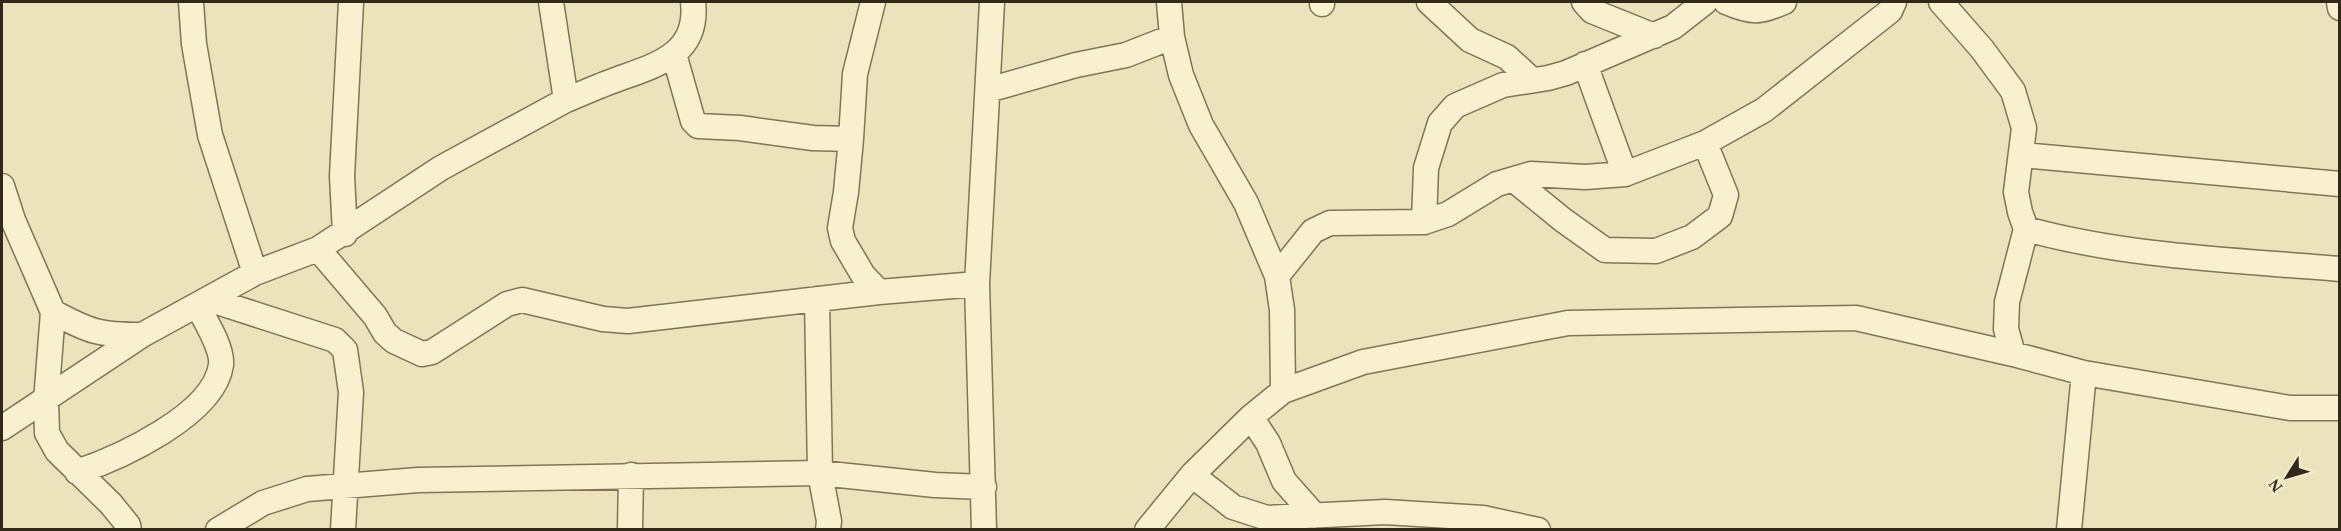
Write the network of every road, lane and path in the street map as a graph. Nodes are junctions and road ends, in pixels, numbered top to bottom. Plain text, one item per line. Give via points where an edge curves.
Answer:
1 (191, 2) edge
2 (351, 2) edge
3 (551, 2) edge
4 (693, 2) edge
5 (873, 2) edge
6 (992, 2) edge
7 (1169, 2) edge
8 (1429, 2) edge
9 (1584, 2) edge
10 (1705, 2) edge
11 (1726, 2) edge
12 (1784, 2) edge
13 (1894, 2) edge
14 (2339, 2) edge
15 (1954, 5) edge
16 (2340, 8) edge
17 (1628, 34) junction
18 (1172, 37) junction
19 (675, 54) junction
20 (1586, 64) junction
21 (1532, 80) junction
22 (988, 90) junction
23 (566, 100) junction
24 (851, 139) junction
25 (1705, 143) junction
26 (2022, 155) junction
27 (1625, 174) junction
28 (1514, 180) junction
29 (2340, 184) edge
30 (2, 186) edge
31 (1424, 222) junction
32 (2026, 229) junction
33 (345, 234) junction
34 (318, 249) junction
35 (2340, 270) edge
36 (255, 273) junction
37 (1277, 276) junction
38 (977, 284) junction
39 (879, 292) junction
40 (818, 299) junction
41 (203, 302) junction
42 (53, 312) junction
43 (142, 335) junction
44 (2013, 354) junction
45 (2084, 373) junction
46 (1283, 391) junction
47 (46, 401) junction
48 (2340, 408) edge
49 (1251, 417) junction
50 (2, 428) edge
51 (77, 472) junction
52 (820, 473) junction
53 (631, 475) junction
54 (1192, 475) junction
55 (344, 486) junction
56 (984, 487) junction
57 (1315, 516) junction
58 (1383, 521) edge
59 (129, 530) edge
60 (218, 530) edge
61 (342, 530) edge
62 (630, 530) edge
63 (828, 530) edge
64 (984, 530) edge
65 (1147, 530) edge
66 (1538, 530) edge
67 (2069, 530) edge

1 - 36 street via 210,135
2 - 33 street via 342,176
3 - 23 street
4 - 19 street via 695,15 688,36
5 - 24 street via 855,74
6 - 22 street
7 - 18 street
8 - 21 street via 1470,40 1507,57
9 - 17 street
10 - 17 street via 1673,27 1654,36
11 - 12 street via 1745,10 1763,11
13 - 25 street via 1890,11 1764,110
14 - 16 street
15 - 26 street via 2013,91 2024,128
17 - 20 street
18 - 22 street via 1126,55
18 - 37 street via 1181,75 1201,125 1246,203
19 - 23 street via 648,70
19 - 24 street via 693,121 698,126
20 - 21 street
20 - 27 street
21 - 31 street via 1503,85 1455,106 1440,123 1426,168
22 - 38 street
23 - 33 street via 441,168
24 - 39 street via 840,228 851,258
25 - 27 street
25 - 28 street via 1726,195 1720,216 1692,237 1656,251 1605,250
26 - 29 street
26 - 32 street via 2016,192
27 - 28 street via 1531,174
28 - 31 street via 1497,184 1448,214
30 - 42 street
31 - 37 street via 1330,223 1313,231
32 - 35 street via 2073,242
32 - 44 street via 2007,302 2006,329
33 - 34 street
34 - 36 street
34 - 40 street via 385,333 422,354 432,352 507,304 522,300 603,320 628,321
36 - 41 street
37 - 46 street via 1282,310
38 - 39 street
38 - 56 street
39 - 40 street
40 - 52 street
41 - 43 street
41 - 51 street via 221,363 217,379 205,396 155,436 107,462
41 - 55 street via 335,340 345,350 351,392
42 - 43 street via 100,334
42 - 47 street
43 - 47 street
44 - 45 street
44 - 46 street via 1856,318 1568,323 1363,362
45 - 48 street via 2290,408
45 - 67 street
46 - 49 street
47 - 50 street
47 - 51 street via 47,433 57,451
49 - 54 street
49 - 57 street via 1268,442 1284,481
51 - 59 street via 111,504
52 - 53 street
52 - 56 street
52 - 63 street
53 - 55 street via 418,480
53 - 62 street
54 - 57 street via 1233,507 1267,518
54 - 65 street
55 - 60 street via 307,489 277,497
55 - 61 street
56 - 64 street
57 - 58 street
58 - 66 street via 1483,518

